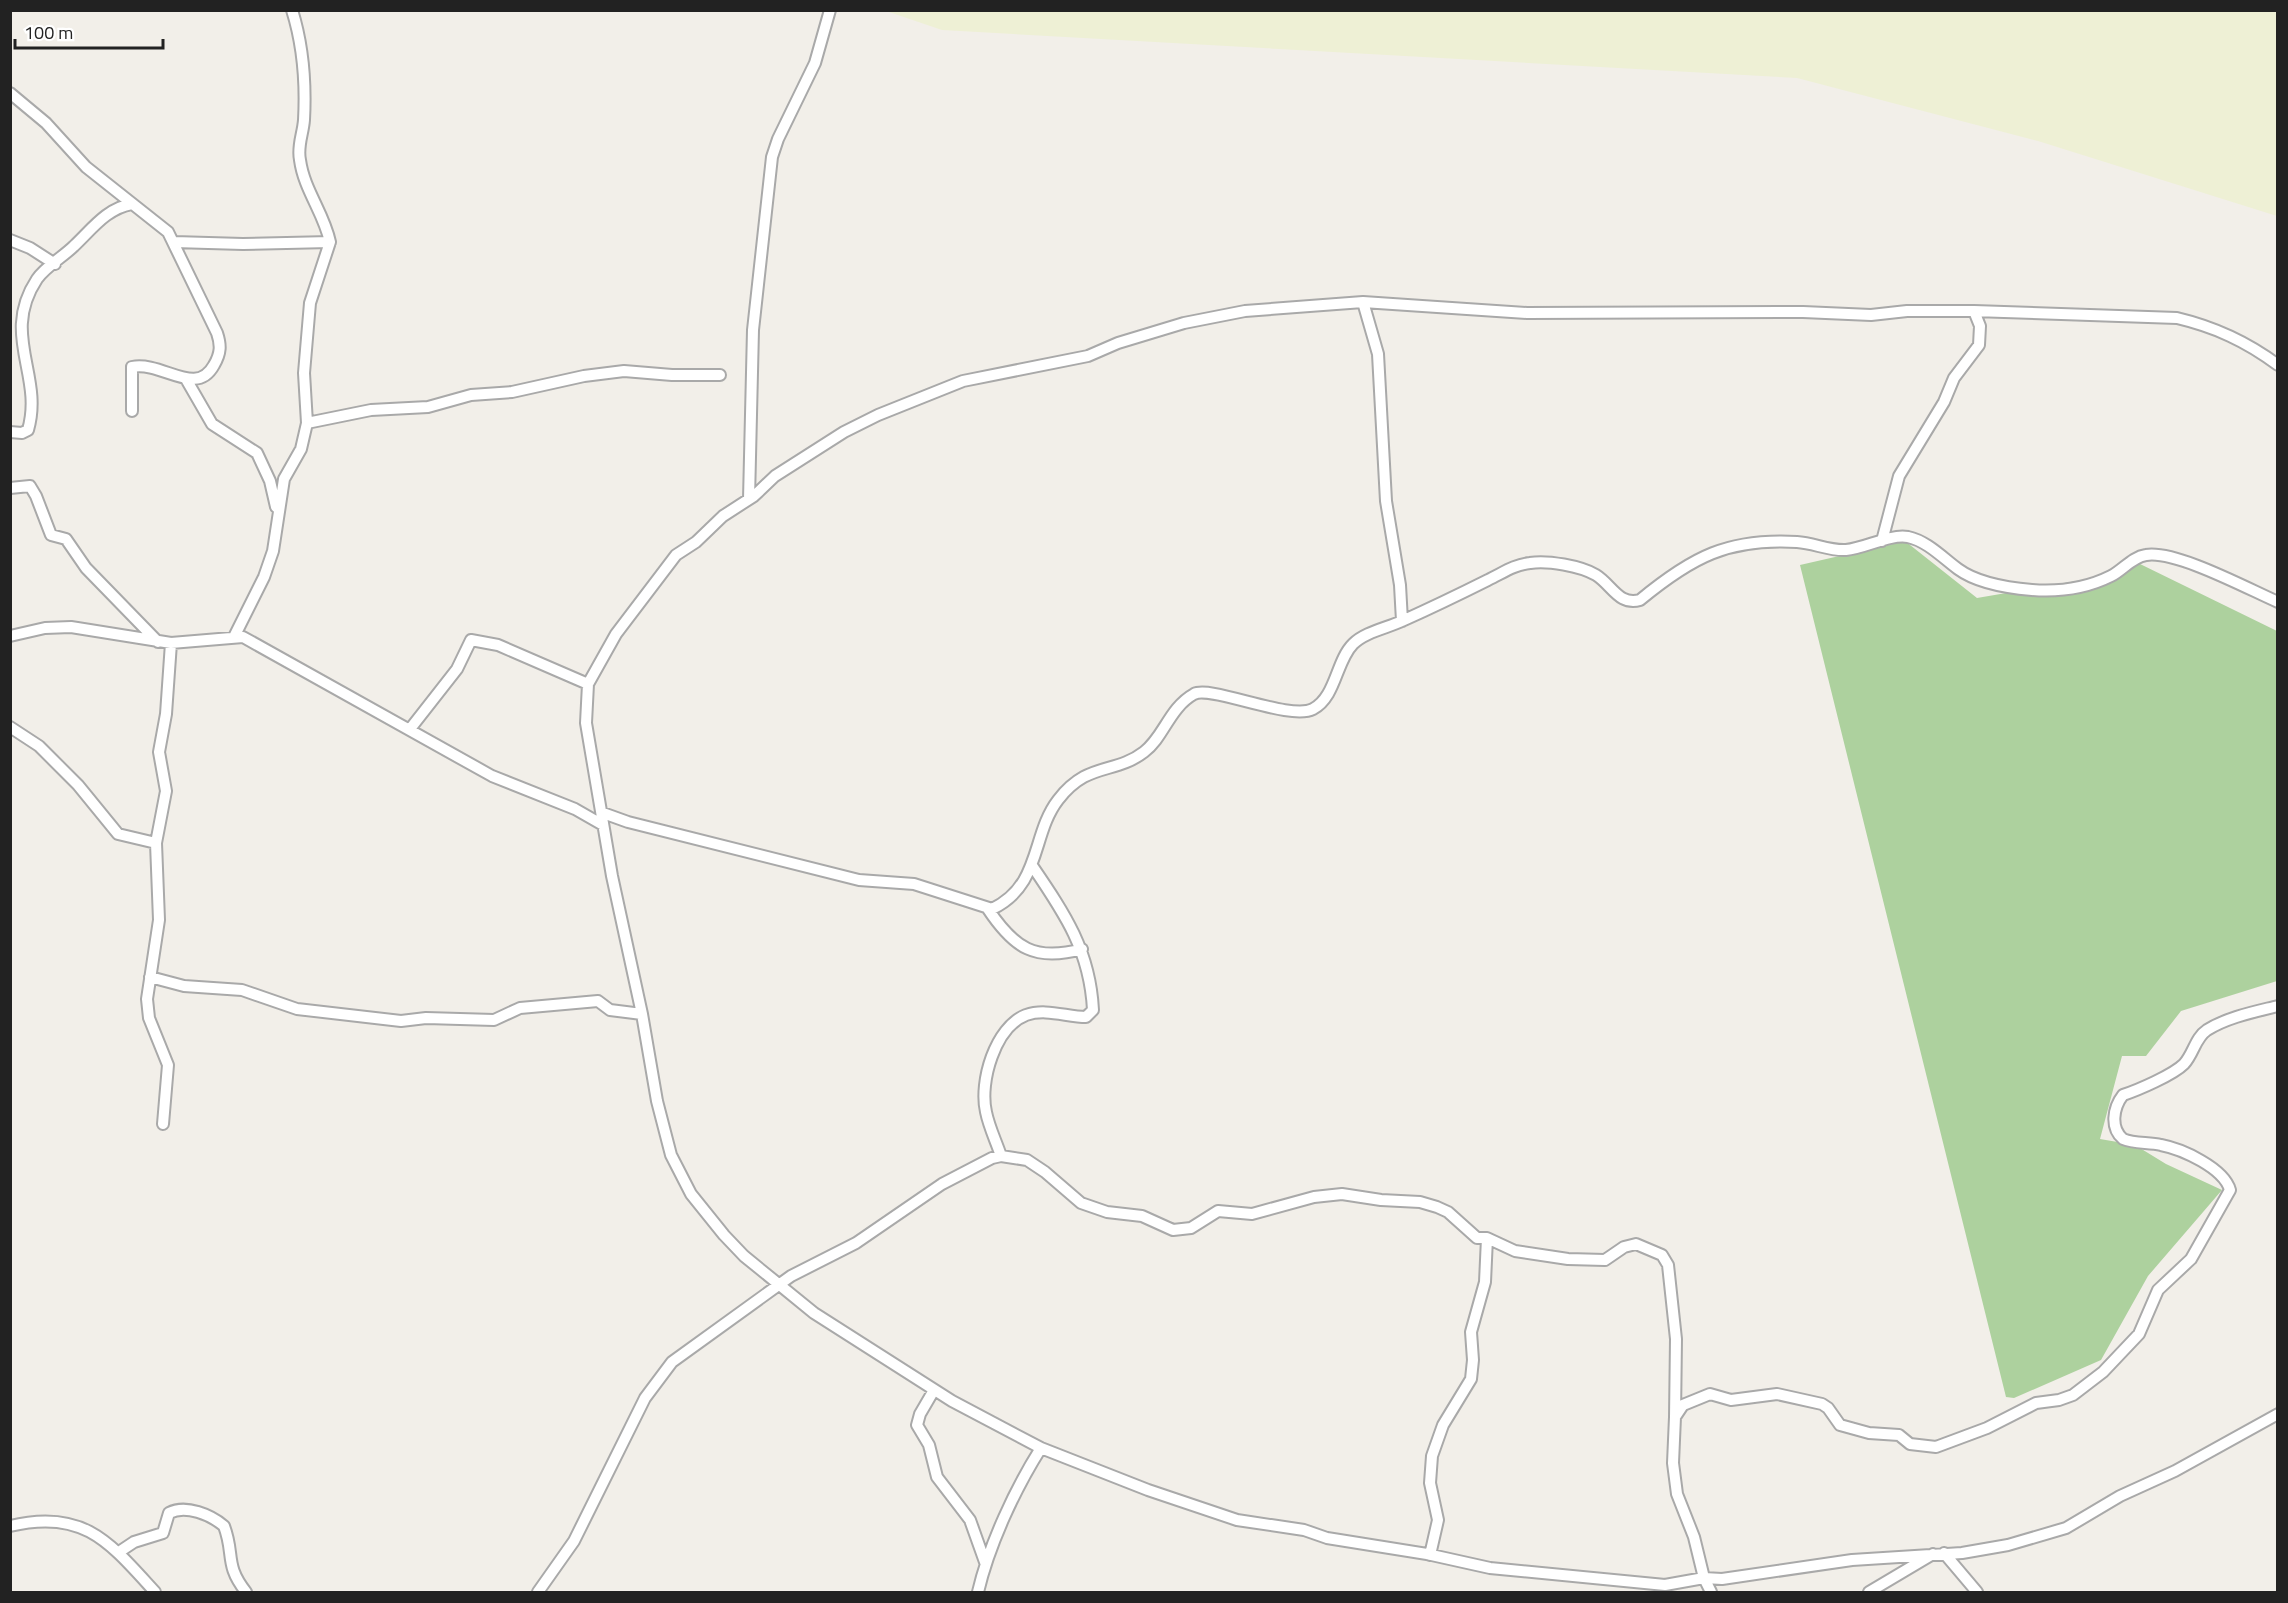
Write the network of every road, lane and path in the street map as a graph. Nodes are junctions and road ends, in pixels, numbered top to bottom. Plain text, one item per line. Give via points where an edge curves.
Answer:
1 (292, 10) edge
2 (830, 10) edge
3 (10, 93) edge
4 (132, 204) junction
5 (10, 240) edge
6 (174, 242) junction
7 (330, 242) junction
8 (55, 264) junction
9 (1363, 302) junction
10 (1974, 311) junction
11 (2277, 365) edge
12 (720, 375) dead end
13 (186, 379) junction
14 (132, 411) dead end
15 (307, 423) junction
16 (10, 432) edge
17 (10, 488) edge
18 (749, 500) junction
19 (278, 516) junction
20 (1882, 541) junction
21 (2277, 602) edge
22 (1402, 621) junction
23 (10, 636) edge
24 (234, 637) junction
25 (158, 642) junction
26 (171, 643) junction
27 (588, 684) junction
28 (10, 727) edge
29 (410, 729) junction
30 (603, 813) junction
31 (603, 825) junction
32 (156, 843) junction
33 (1032, 867) junction
34 (988, 909) junction
35 (1082, 949) junction
36 (150, 977) junction
37 (2277, 1006) edge
38 (642, 1014) junction
39 (164, 1124) dead end
40 (1001, 1156) junction
41 (1487, 1238) junction
42 (778, 1285) junction
43 (934, 1390) junction
44 (2277, 1414) edge
45 (1675, 1417) junction
46 (1041, 1448) junction
47 (10, 1526) edge
48 (119, 1552) junction
49 (1939, 1554) junction
50 (1430, 1555) junction
51 (986, 1562) junction
52 (1704, 1578) junction
53 (155, 1593) edge
54 (246, 1593) edge
55 (538, 1593) edge
56 (978, 1593) edge
57 (1711, 1593) edge
58 (1869, 1593) edge
59 (1977, 1593) edge

1 - 7 street via 303,66 300,160 311,199
2 - 18 street via 814,63 772,157 753,330
3 - 4 street
4 - 6 street via 168,232
4 - 8 street via 118,207 99,220
5 - 8 street
6 - 7 street
6 - 13 street via 221,349 209,373 200,379
7 - 15 street via 310,303 304,373
8 - 16 street via 38,279 24,308 21,338 33,406 28,430 20,434
9 - 10 street via 1571,314 1871,315
9 - 18 street via 1195,320 1088,356 963,381 853,428 775,476
9 - 22 street via 1378,354 1384,485
10 - 11 street via 2177,318 2234,335
10 - 20 street via 1980,326 1979,345 1954,378 1944,402 1899,476
12 - 15 street via 614,372 567,378 512,392 471,395 428,407 371,410
13 - 14 street via 159,368 132,368
13 - 19 street via 212,424 257,453 270,481
15 - 19 street via 301,449 284,479
17 - 25 street via 30,486 51,535 66,539 86,568
18 - 27 street via 723,516 673,558 616,634
19 - 24 street via 273,551 264,576
20 - 21 street via 1908,537 1983,580 2035,591 2086,586 2112,576 2138,557 2167,555
20 - 22 street via 1834,550 1800,542 1762,540 1740,544 1685,565 1632,603 1620,598 1596,575 1527,563
22 - 33 street via 1352,644 1327,693 1312,709 1292,710 1239,702 1206,692 1195,694 1170,715 1146,750 1135,758 1092,771 1069,788 1050,813
23 - 25 street via 71,627
24 - 26 street
24 - 29 street via 258,644
25 - 26 street
26 - 32 street via 159,752 165,778 165,805
27 - 29 street via 498,645 471,640 456,669
27 - 30 street via 586,723
28 - 32 street via 39,746 78,784 118,834
29 - 31 street via 492,776
30 - 31 street
30 - 34 street via 859,880 914,884
31 - 38 street
32 - 36 street via 159,920
33 - 34 street via 1009,896
33 - 35 street
34 - 35 street via 1012,940 1032,951 1058,954
35 - 40 street via 1092,988 1091,1015 1025,1016 1010,1027 994,1054 984,1087 985,1111
36 - 38 street via 184,986 242,990 297,1010 401,1021 494,1020 520,1008 587,1001 599,1001 610,1010
36 - 39 street via 148,1012 168,1065
37 - 45 street via 2208,1029 2178,1069 2118,1101 2115,1125 2123,1139 2165,1146 2216,1168 2230,1190 2191,1259 2158,1290 2139,1334 2079,1391 2059,1401 2036,1403 1941,1446 1910,1444 1899,1435 1869,1433 1840,1425 1822,1404 1777,1394 1731,1400 1710,1394 1683,1405
38 - 42 street via 657,1104 678,1171 724,1235
40 - 41 street via 1035,1164 1081,1203 1113,1213 1142,1216 1173,1230 1191,1228 1218,1211 1252,1214 1314,1197 1342,1194 1420,1202 1448,1212 1477,1238
40 - 42 street via 949,1180 856,1243 805,1267
41 - 45 street via 1515,1251 1568,1259 1605,1260 1636,1244 1662,1255 1668,1265 1676,1339
41 - 50 street via 1485,1282 1471,1332 1471,1379 1443,1425 1432,1456 1430,1483 1438,1520
42 - 43 street via 850,1338
42 - 55 street via 672,1362 660,1376 631,1423 574,1541
43 - 46 street
43 - 51 street via 917,1425 927,1439 937,1477 970,1520
44 - 49 street via 2175,1471 2120,1496 2072,1526 2008,1545
45 - 52 street via 1672,1463 1677,1494 1694,1537
46 - 50 street via 1237,1520
46 - 51 street via 1026,1472
47 - 48 street via 66,1522 86,1528
48 - 53 street
48 - 54 street via 134,1542 163,1533 169,1513 174,1510 203,1515 224,1526 231,1568
49 - 52 street via 1841,1562 1722,1580
49 - 58 street
49 - 59 street
50 - 52 street via 1490,1568 1583,1578 1672,1585
51 - 56 street
52 - 57 street

